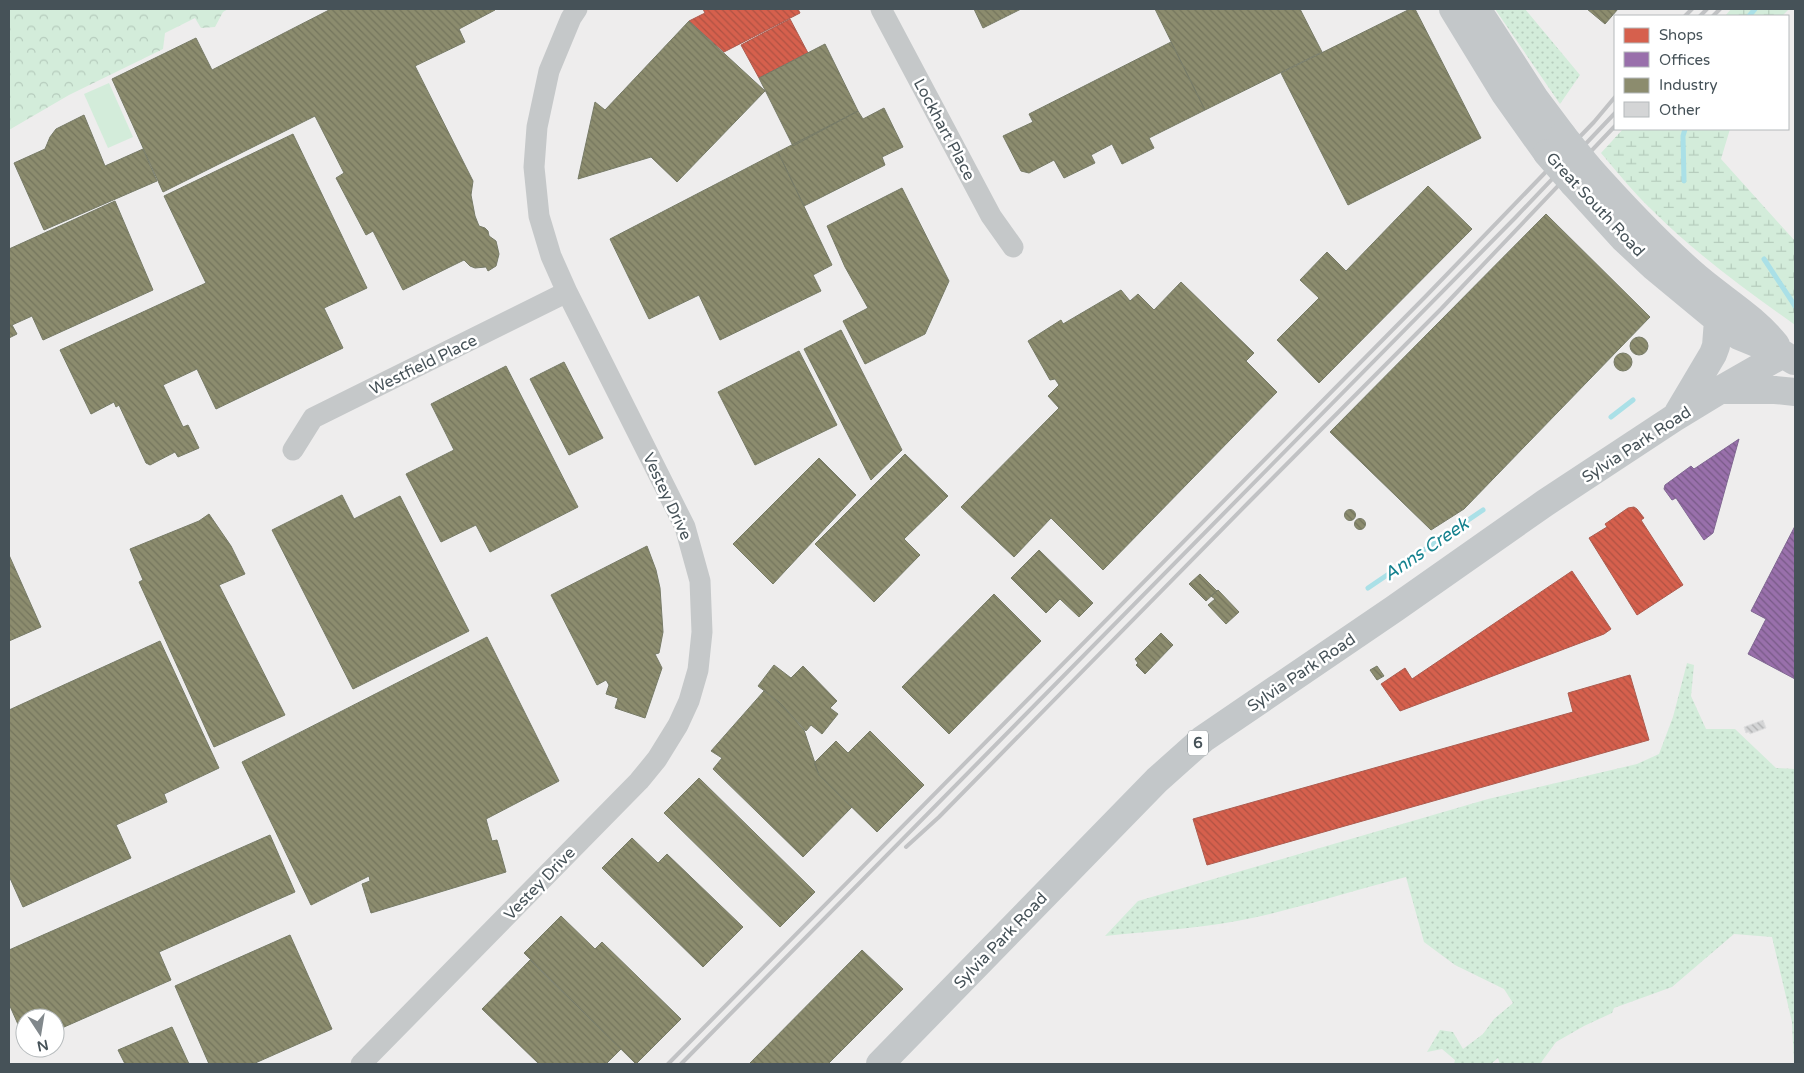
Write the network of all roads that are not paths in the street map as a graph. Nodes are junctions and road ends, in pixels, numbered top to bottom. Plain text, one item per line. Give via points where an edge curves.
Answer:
1 (577, 9) edge
2 (881, 9) edge
3 (1453, 9) edge
4 (1476, 9) edge
5 (1555, 144) junction
6 (1581, 175) junction
7 (1013, 247) dead end
8 (567, 292) junction
9 (1718, 320) junction
10 (1789, 358) edge
11 (1720, 390) junction
12 (1795, 392) edge
13 (1674, 418) junction
14 (293, 450) dead end
15 (361, 1064) edge
16 (880, 1064) edge

1 - 8 street, Vestey Drive via 549,71 537,126 534,167 539,216 551,256
2 - 7 street, Lockhart Place via 991,216
3 - 5 main road, Great South Road via 1505,94
4 - 5 main road, Great South Road via 1516,71
5 - 6 main road, Great South Road, bridge
6 - 9 main road, Great South Road via 1624,239
6 - 10 main road, Great South Road via 1623,207 1693,274 1764,330
8 - 14 street, Westfield Place via 313,418
8 - 15 street, Vestey Drive via 685,527 700,581 703,618 698,670 678,725 639,781
9 - 10 main road, Great South Road via 1739,336
9 - 13 main road via 1713,354
10 - 11 main road, Sylvia Park Road / 6
11 - 12 main road
11 - 13 main road, Sylvia Park Road / 6
13 - 16 main road, Sylvia Park Road / 6 via 1544,503 1394,610 1203,738 1156,780

